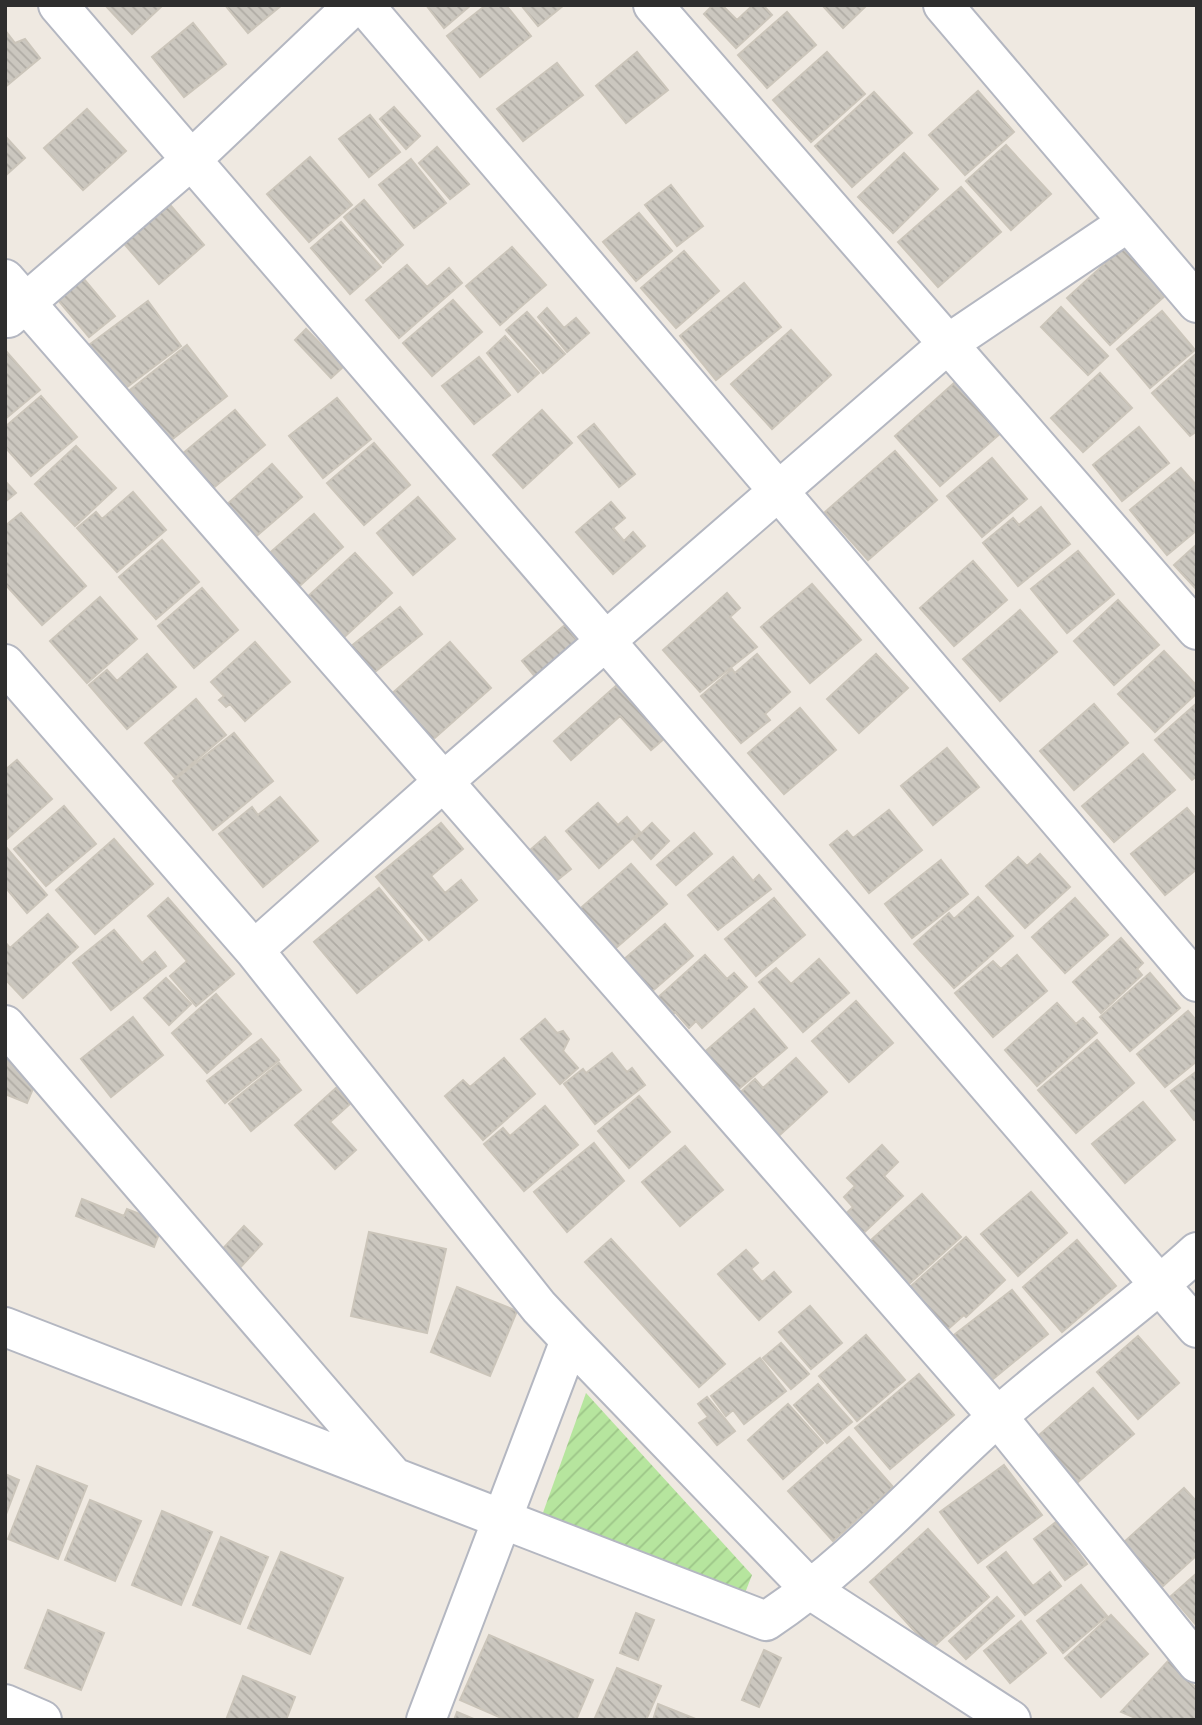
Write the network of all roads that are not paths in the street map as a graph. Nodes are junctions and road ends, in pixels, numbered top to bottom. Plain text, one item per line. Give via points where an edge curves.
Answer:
1 (58, 5) edge
2 (354, 5) edge
3 (364, 5) edge
4 (653, 5) edge
5 (943, 5) edge
6 (190, 161) junction
7 (1127, 223) junction
8 (12, 301) edge
9 (1197, 303) edge
10 (949, 343) junction
11 (778, 494) junction
12 (1197, 630) edge
13 (606, 642) junction
14 (5, 664) edge
15 (443, 782) junction
16 (254, 950) junction
17 (1197, 982) edge
18 (5, 1025) edge
19 (1197, 1252) edge
20 (1160, 1286) junction
21 (5, 1327) edge
22 (1197, 1328) edge
23 (570, 1340) junction
24 (997, 1416) junction
25 (395, 1478) junction
26 (502, 1520) junction
27 (812, 1591) junction
28 (1197, 1663) edge
29 (5, 1704) edge
30 (42, 1720) edge
31 (426, 1720) edge
32 (1011, 1720) edge

1 - 6 street
2 - 6 street
3 - 11 street
4 - 10 street
5 - 7 street
6 - 8 street
6 - 13 street
7 - 9 street
7 - 10 street
8 - 15 street
10 - 11 street
10 - 12 street
11 - 13 street
11 - 17 street
13 - 15 street
13 - 20 street
14 - 16 street
15 - 16 street
15 - 24 street
16 - 23 street
18 - 25 street
19 - 20 street
20 - 22 street
20 - 24 street
21 - 25 street
23 - 26 street
23 - 27 street
24 - 27 street
24 - 28 street
25 - 26 street
26 - 27 street via 766,1621
26 - 31 street
27 - 32 street
29 - 30 street

